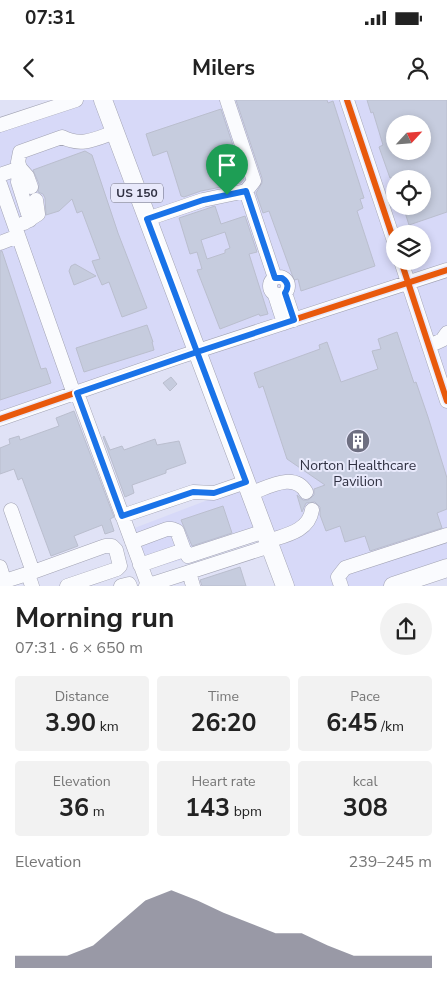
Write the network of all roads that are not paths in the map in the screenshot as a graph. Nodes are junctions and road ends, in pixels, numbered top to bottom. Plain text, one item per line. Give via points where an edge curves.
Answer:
1 (76, 100) edge
2 (102, 100) edge
3 (227, 100) edge
4 (347, 100) edge
5 (0, 125) edge
6 (114, 132) junction
7 (20, 168) junction
8 (0, 175) edge
9 (0, 184) edge
10 (246, 191) junction
11 (3, 204) edge
12 (147, 219) junction
13 (30, 220) junction
14 (389, 225) edge
15 (16, 231) junction
16 (0, 243) edge
17 (404, 270) edge
18 (447, 270) edge
19 (408, 283) junction
20 (289, 322) junction
21 (447, 333) edge
22 (429, 346) junction
23 (197, 352) junction
24 (75, 394) junction
25 (447, 401) edge
26 (0, 418) edge
27 (248, 488) junction
28 (306, 492) dead end
29 (11, 510) dead end
30 (312, 510) dead end
31 (122, 516) junction
32 (447, 535) edge
33 (268, 539) junction
34 (132, 542) junction
35 (184, 550) junction
36 (140, 565) junction
37 (0, 567) edge
38 (447, 568) edge
39 (189, 572) junction
40 (31, 577) edge
41 (6, 584) edge
42 (405, 584) edge
43 (67, 586) edge
44 (121, 586) edge
45 (130, 586) edge
46 (147, 586) edge
47 (193, 586) edge
48 (286, 586) edge
49 (341, 586) edge

1 - 5 street
2 - 6 main road, US 150
3 - 10 street via 254,182
4 - 14 street
6 - 7 street via 81,143 62,137 20,152
6 - 12 main road, US 150
7 - 8 street
7 - 13 street via 18,182
7 - 13 street via 27,176 38,214
9 - 11 street
10 - 12 street via 203,200
10 - 20 street via 275,278 269,286 272,293 280,294
11 - 15 street
12 - 23 main road, US 150
13 - 15 street
15 - 16 street
15 - 24 street
17 - 19 street
18 - 19 street
19 - 20 street
19 - 22 street
20 - 23 street
21 - 22 street via 442,340
22 - 25 street
23 - 24 street
23 - 27 main road, US 150
24 - 26 street
24 - 31 street
27 - 28 street via 290,481 298,482
27 - 31 street via 214,493 193,492
27 - 33 main road, US 150
29 - 40 street
30 - 33 street via 304,527
31 - 34 street
32 - 49 street via 346,568 338,576
33 - 35 street via 188,556
33 - 39 street
33 - 48 main road, US 150
34 - 35 street via 172,529 177,531
34 - 36 street
35 - 36 street
36 - 46 street
37 - 41 street
38 - 42 main road
39 - 46 street
39 - 47 street
40 - 41 street
40 - 43 street via 105,546 116,550 120,566 117,570
44 - 45 street

